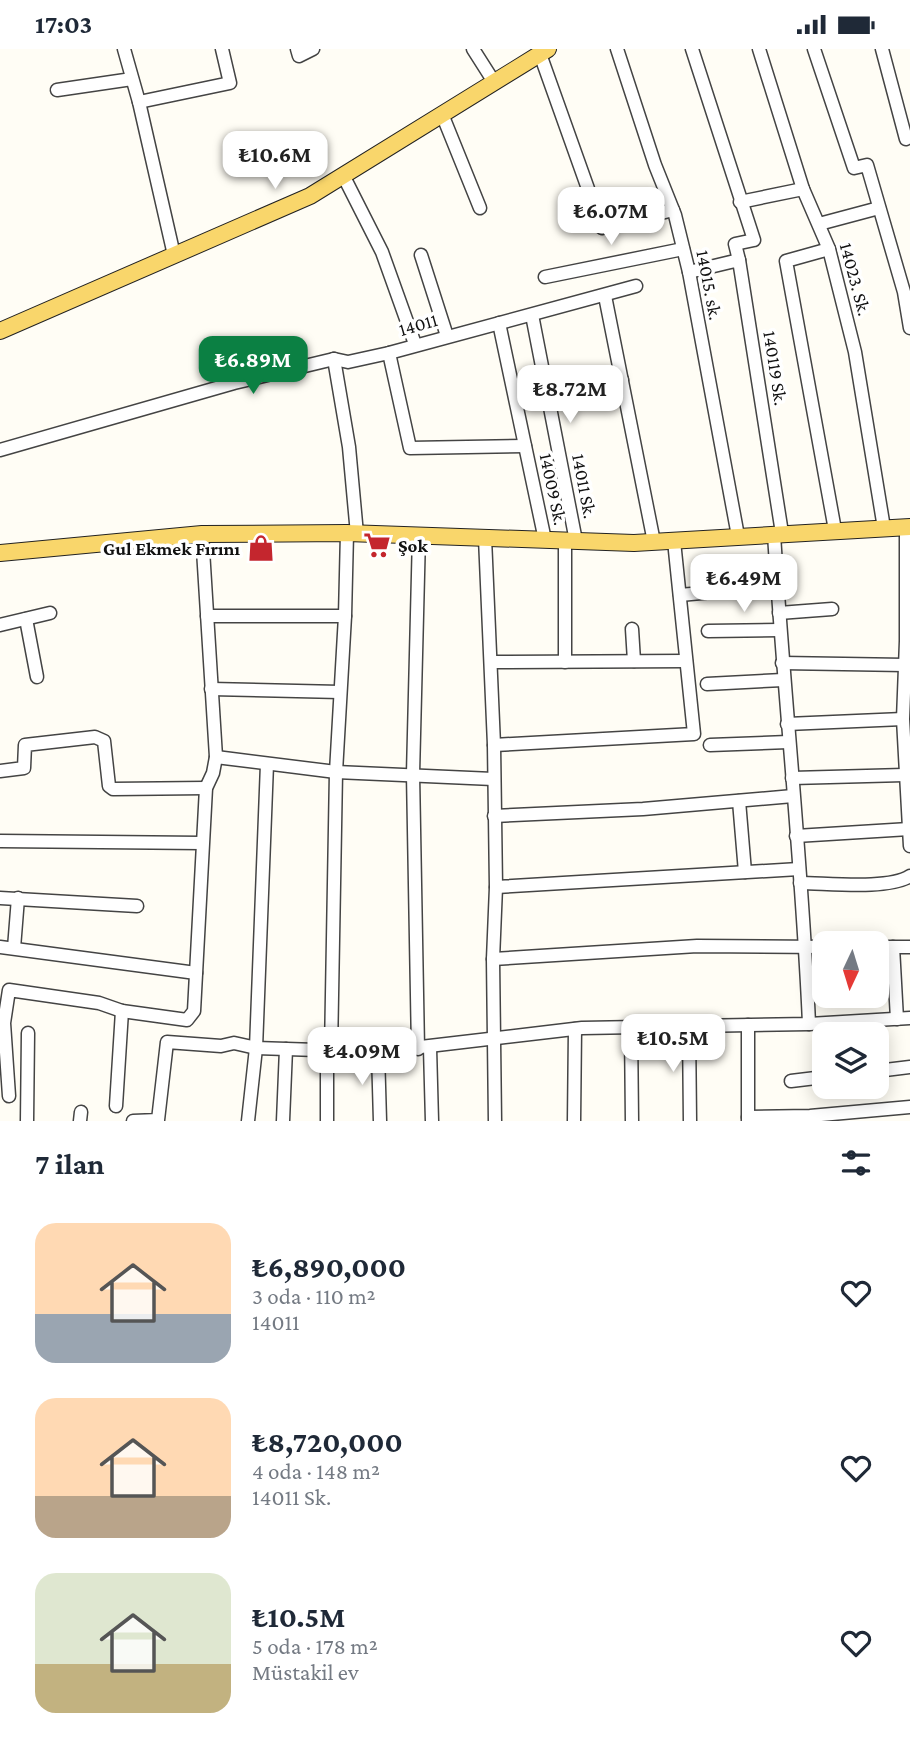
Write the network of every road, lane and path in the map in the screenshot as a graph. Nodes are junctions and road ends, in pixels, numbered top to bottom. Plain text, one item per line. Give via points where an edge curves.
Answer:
1 (124, 49) edge
2 (222, 49) edge
3 (297, 49) edge
4 (313, 49) edge
5 (473, 49) edge
6 (617, 49) edge
7 (692, 49) edge
8 (758, 49) edge
9 (814, 49) edge
10 (882, 49) edge
11 (544, 51) edge
12 (132, 79) junction
13 (494, 82) junction
14 (57, 90) dead end
15 (139, 102) junction
16 (442, 114) junction
17 (906, 139) dead end
18 (343, 176) junction
19 (803, 189) junction
20 (740, 202) junction
21 (480, 208) dead end
22 (879, 208) junction
23 (673, 210) junction
24 (818, 224) junction
25 (683, 249) junction
26 (829, 249) junction
27 (174, 255) junction
28 (421, 255) dead end
29 (739, 260) junction
30 (689, 272) junction
31 (545, 277) dead end
32 (636, 286) dead end
33 (604, 296) junction
34 (532, 315) junction
35 (499, 323) junction
36 (910, 328) edge
37 (0, 331) edge
38 (447, 336) junction
39 (415, 344) junction
40 (389, 353) junction
41 (334, 359) junction
42 (622, 380) junction
43 (547, 394) junction
44 (525, 446) junction
45 (0, 450) edge
46 (908, 527) edge
47 (884, 528) junction
48 (835, 530) junction
49 (778, 533) junction
50 (202, 534) junction
51 (352, 534) junction
52 (419, 535) junction
53 (738, 536) junction
54 (485, 538) junction
55 (545, 540) junction
56 (570, 541) junction
57 (674, 541) junction
58 (654, 542) junction
59 (0, 553) edge
60 (778, 586) junction
61 (680, 594) junction
62 (832, 608) dead end
63 (779, 613) junction
64 (50, 614) dead end
65 (207, 616) junction
66 (345, 616) junction
67 (26, 619) junction
68 (0, 625) edge
69 (632, 629) dead end
70 (780, 630) junction
71 (708, 631) dead end
72 (687, 660) junction
73 (634, 661) junction
74 (491, 662) junction
75 (565, 662) junction
76 (782, 663) junction
77 (905, 665) junction
78 (37, 677) dead end
79 (783, 680) junction
80 (707, 684) dead end
81 (211, 688) junction
82 (340, 692) junction
83 (903, 719) junction
84 (787, 724) junction
85 (788, 742) junction
86 (494, 745) junction
87 (709, 745) dead end
88 (907, 752) edge
89 (216, 757) junction
90 (267, 764) junction
91 (0, 771) edge
92 (335, 772) junction
93 (413, 773) junction
94 (904, 775) junction
95 (792, 778) junction
96 (493, 779) junction
97 (206, 788) junction
98 (793, 796) junction
99 (739, 801) junction
100 (494, 816) junction
101 (909, 829) edge
102 (796, 837) junction
103 (0, 841) edge
104 (202, 843) junction
105 (910, 846) edge
106 (799, 869) junction
107 (745, 871) junction
108 (910, 876) edge
109 (800, 883) junction
110 (496, 887) junction
111 (0, 898) edge
112 (18, 898) junction
113 (137, 905) dead end
114 (0, 947) edge
115 (806, 947) junction
116 (812, 947) edge
117 (889, 947) edge
118 (893, 947) junction
119 (910, 947) edge
120 (15, 948) junction
121 (493, 959) junction
122 (196, 973) junction
123 (122, 1011) junction
124 (903, 1018) edge
125 (2, 1024) edge
126 (809, 1024) junction
127 (748, 1025) junction
128 (689, 1027) junction
129 (631, 1028) junction
130 (575, 1029) junction
131 (28, 1033) dead end
132 (495, 1039) junction
133 (256, 1048) junction
134 (424, 1048) junction
135 (286, 1049) junction
136 (329, 1051) junction
137 (378, 1052) junction
138 (910, 1067) edge
139 (889, 1070) edge
140 (812, 1078) edge
141 (791, 1081) dead end
142 (9, 1096) dead end
143 (116, 1106) dead end
144 (910, 1107) edge
145 (748, 1119) edge
146 (27, 1121) edge
147 (133, 1121) edge
148 (248, 1121) edge
149 (283, 1121) edge
150 (327, 1121) edge
151 (380, 1121) edge
152 (432, 1121) edge
153 (495, 1121) edge
154 (574, 1121) edge
155 (632, 1121) edge
156 (690, 1121) edge

1 - 12 street
2 - 15 street via 230,83
3 - 4 street via 299,56
5 - 13 street
6 - 23 street, 14015. sk.
7 - 20 street
8 - 19 street, 14023. Sk.
9 - 22 street via 854,168 867,165
10 - 17 street
11 - 13 main road
11 - 23 street via 602,228
12 - 14 street
12 - 15 street
13 - 16 main road
15 - 27 street
16 - 18 main road
16 - 21 street
18 - 27 main road via 310,196
18 - 39 street via 382,252
19 - 20 street
19 - 24 street, 14023. Sk.
20 - 29 street via 754,240 736,244
22 - 24 street
22 - 36 street
23 - 25 street, 14015. sk.
24 - 26 street, 14023. Sk.
25 - 30 street, 14015. sk.
25 - 31 street
26 - 47 street, 14023. Sk. via 855,352
26 - 48 street via 786,261
27 - 37 main road
28 - 38 street
29 - 30 street
29 - 49 street, 140119 Sk.
30 - 53 street, 14015. sk.
32 - 33 street, 14011
33 - 34 street, 14011
33 - 42 street
34 - 35 street, 14011
34 - 43 street, 14011 Sk.
35 - 38 street, 14011
35 - 44 street, 14009 Sk.
38 - 39 street, 14011
39 - 40 street, 14011
40 - 41 street, 14011 via 348,362
40 - 44 street via 410,448
41 - 45 street, 14011
41 - 51 street via 349,447
42 - 43 street
42 - 58 street
43 - 56 street, 14011 Sk.
44 - 55 street, 14009 Sk.
46 - 47 main road
46 - 77 street
47 - 48 main road
48 - 49 main road
49 - 53 main road
49 - 60 street, 140119 Sk.
50 - 51 main road
50 - 59 main road
50 - 65 street
51 - 52 main road
51 - 66 street
52 - 54 main road
52 - 93 street
53 - 57 main road
54 - 55 main road
54 - 74 street
55 - 56 main road
56 - 58 main road
56 - 75 street, 14011 Sk.
57 - 58 main road
57 - 61 street
60 - 61 street
60 - 63 street, 140119 Sk.
61 - 72 street
62 - 63 street
63 - 70 street, 140119 Sk.
64 - 67 street
65 - 66 street
65 - 81 street
66 - 82 street
67 - 68 street
67 - 78 street
69 - 73 street
70 - 71 street
70 - 76 street, 140119 Sk.
72 - 73 street
72 - 86 street via 694,734
73 - 75 street
74 - 75 street
74 - 86 street
76 - 77 street
76 - 79 street, 140119 Sk.
77 - 83 street
79 - 80 street
79 - 84 street, 140119 Sk.
81 - 82 street
81 - 89 street
82 - 92 street
83 - 84 street
83 - 88 street
84 - 85 street, 140119 Sk.
85 - 87 street
85 - 95 street, 140119 Sk.
86 - 96 street
88 - 94 street
89 - 90 street
89 - 97 street
90 - 92 street
90 - 133 street
91 - 97 street via 24,768 24,745 95,737 104,741 108,786 113,789
92 - 93 street
92 - 136 street
93 - 96 street
93 - 134 street
94 - 95 street
94 - 101 street
95 - 98 street, 140119 Sk.
96 - 100 street
97 - 104 street
98 - 99 street
98 - 102 street, 140119 Sk.
99 - 100 street
99 - 107 street
100 - 110 street
101 - 102 street
101 - 105 street
102 - 106 street, 140119 Sk.
103 - 104 street
104 - 122 street
106 - 107 street
106 - 109 street, 140119 Sk.
107 - 110 street
108 - 109 street via 886,884
109 - 115 street, 140119 Sk.
110 - 121 street
111 - 112 street
112 - 113 street
112 - 120 street
114 - 120 street
115 - 116 street
115 - 121 street via 697,946
115 - 126 street, 140119 Sk.
117 - 118 street
118 - 119 street
118 - 124 street
120 - 122 street
121 - 132 street
122 - 123 street via 194,1011 187,1020
123 - 125 street via 99,1003 9,990
123 - 143 street
124 - 126 street
125 - 142 street
126 - 127 street
127 - 128 street
127 - 145 street
128 - 129 street
128 - 156 street
129 - 130 street
129 - 155 street
130 - 132 street
130 - 154 street
131 - 146 street
132 - 134 street
132 - 153 street
133 - 135 street
133 - 147 street via 234,1043 167,1042 159,1120
133 - 148 street
134 - 137 street
134 - 152 street
135 - 136 street
135 - 149 street
136 - 137 street
136 - 150 street
137 - 151 street
138 - 139 street
140 - 141 street
144 - 145 street

